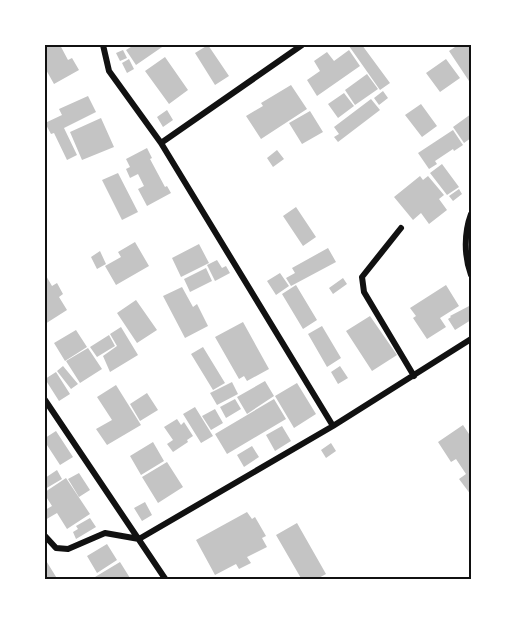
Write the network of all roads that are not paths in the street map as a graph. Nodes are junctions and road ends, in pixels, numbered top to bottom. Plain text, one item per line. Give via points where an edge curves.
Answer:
1 (103, 45) edge
2 (302, 45) edge
3 (161, 143) junction
4 (471, 213) edge
5 (401, 228) dead end
6 (471, 275) edge
7 (471, 339) edge
8 (414, 376) junction
9 (45, 400) edge
10 (333, 426) junction
11 (45, 536) edge
12 (139, 539) junction
13 (166, 580) edge

1 - 3 street via 110,71
2 - 3 street
3 - 10 street
4 - 6 street via 466,262
5 - 8 street via 362,277 364,292
7 - 8 street
8 - 10 street
9 - 12 street
10 - 12 street
11 - 12 street via 56,548 68,549 105,533
12 - 13 street

